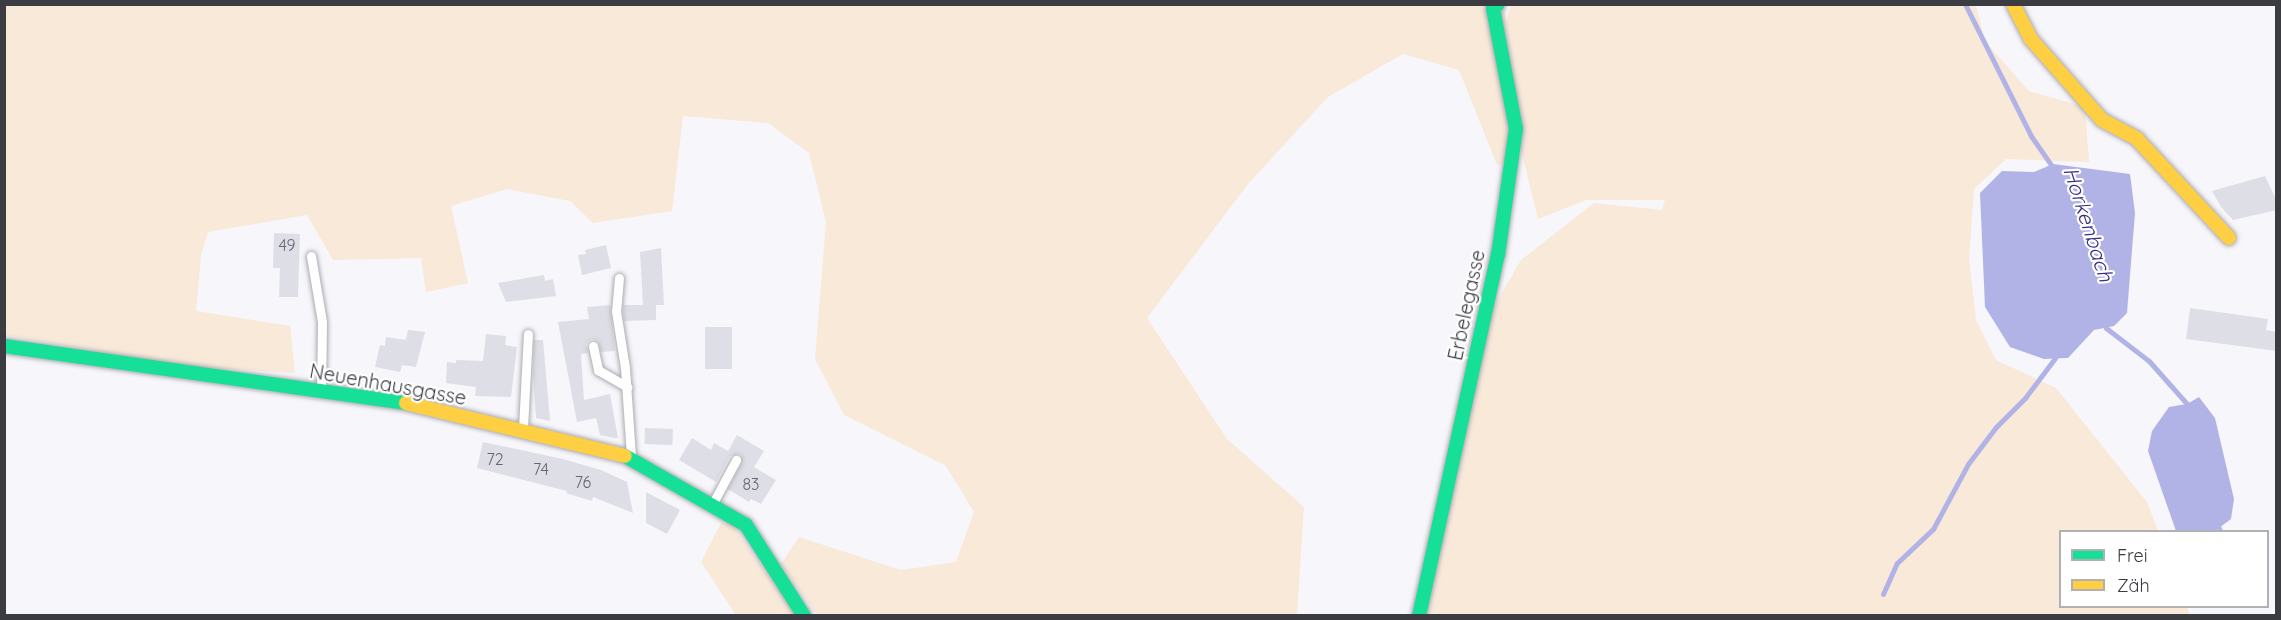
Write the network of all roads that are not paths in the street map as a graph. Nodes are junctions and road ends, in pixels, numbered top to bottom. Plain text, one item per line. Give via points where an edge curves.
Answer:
1 (1498, 4) edge
2 (2013, 4) edge
3 (2229, 238) dead end
4 (311, 256) dead end
5 (619, 278) dead end
6 (528, 334) dead end
7 (4, 346) edge
8 (593, 346) dead end
9 (627, 387) junction
10 (321, 391) junction
11 (523, 430) junction
12 (631, 458) junction
13 (736, 460) dead end
14 (711, 506) junction
15 (804, 615) edge
16 (1419, 615) edge

1 - 16 street, Erbelegasse via 1492,8 1516,129 1497,255
2 - 3 street via 2030,38 2102,120 2137,139
4 - 10 lane via 322,322
5 - 9 lane via 616,311
6 - 11 lane
7 - 10 street, Neuenhausgasse
8 - 9 lane via 598,370
9 - 12 lane
10 - 11 street, Neuenhausgasse via 427,406
11 - 12 street, Neuenhausgasse
12 - 14 street, Neuenhausgasse
13 - 14 lane
14 - 15 street, Neuenhausgasse via 746,525

